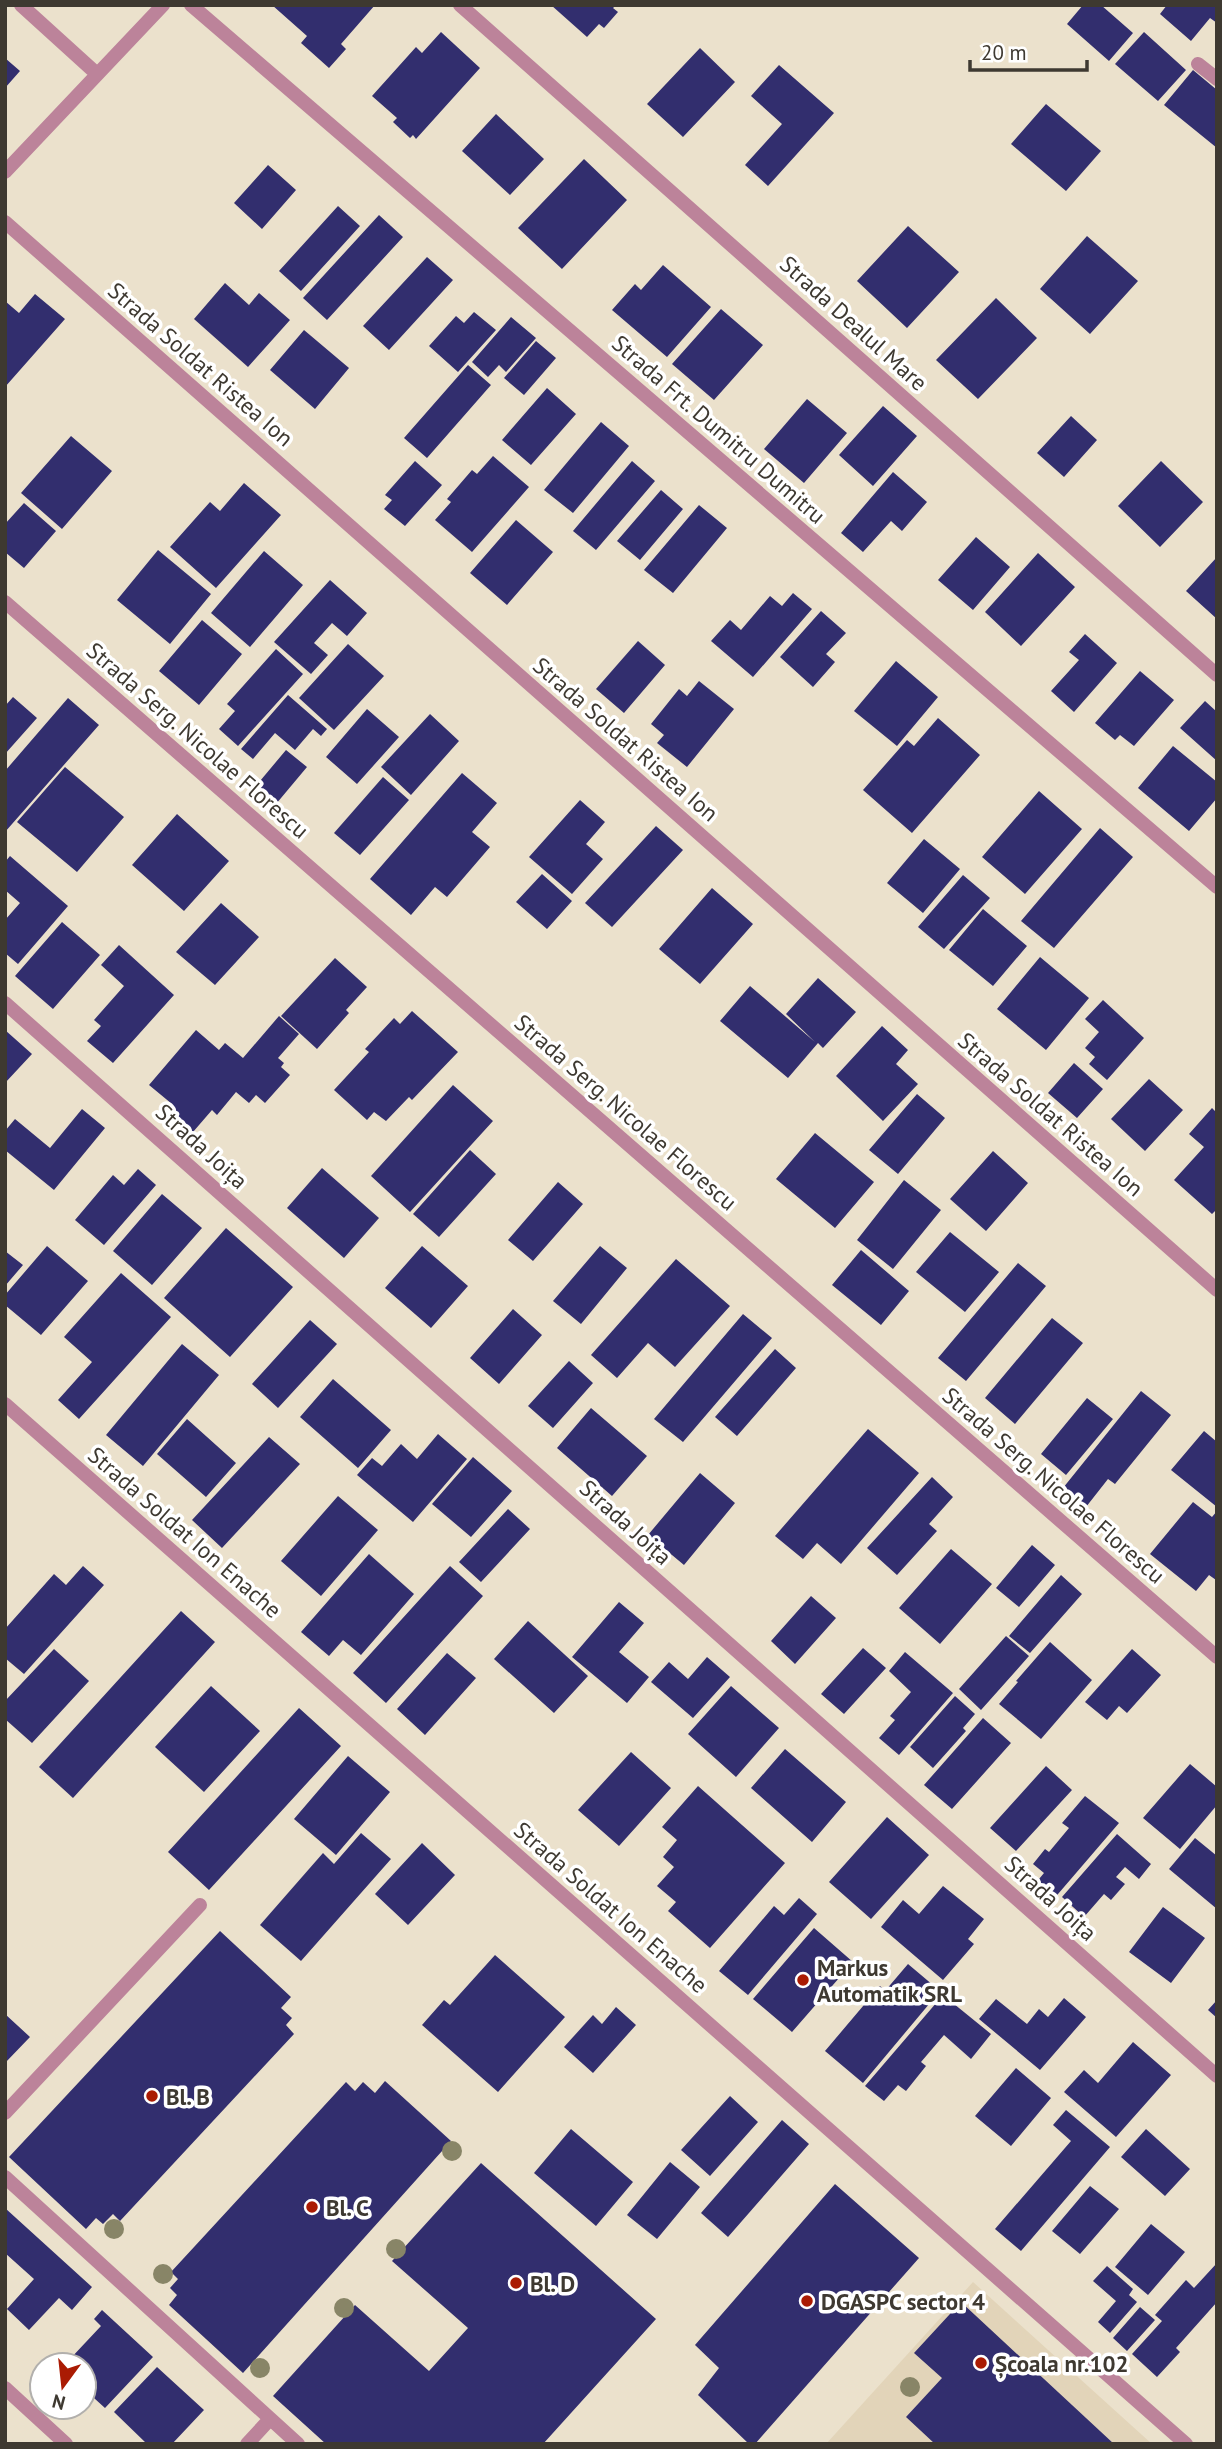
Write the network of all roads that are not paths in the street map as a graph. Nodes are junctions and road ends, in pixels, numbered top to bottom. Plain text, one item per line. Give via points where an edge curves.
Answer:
1 (21, 5) edge
2 (163, 5) edge
3 (191, 5) edge
4 (460, 5) edge
5 (1198, 64) dead end
6 (97, 75) junction
7 (1217, 79) edge
8 (5, 172) edge
9 (5, 222) edge
10 (5, 602) edge
11 (1217, 675) edge
12 (1217, 887) edge
13 (5, 1003) edge
14 (1217, 1290) edge
15 (5, 1404) edge
16 (1217, 1657) edge
17 (200, 1905) dead end
18 (1217, 2076) edge
19 (5, 2113) edge
20 (5, 2177) edge
21 (5, 2388) edge
22 (270, 2419) junction
23 (66, 2444) edge
24 (247, 2444) edge
25 (298, 2444) edge
26 (1186, 2444) edge

1 - 6 street
2 - 6 street
3 - 12 street, Strada Frt. Dumitru Dumitru
4 - 11 street, Strada Dealul Mare
5 - 7 street
6 - 8 street
9 - 14 street, Strada Soldat Ristea Ion
10 - 16 street, Strada Serg. Nicolae Florescu
13 - 18 street, Strada Joița
15 - 26 street, Strada Soldat Ion Enache
17 - 19 street
20 - 22 street
21 - 23 street
22 - 24 street
22 - 25 street

